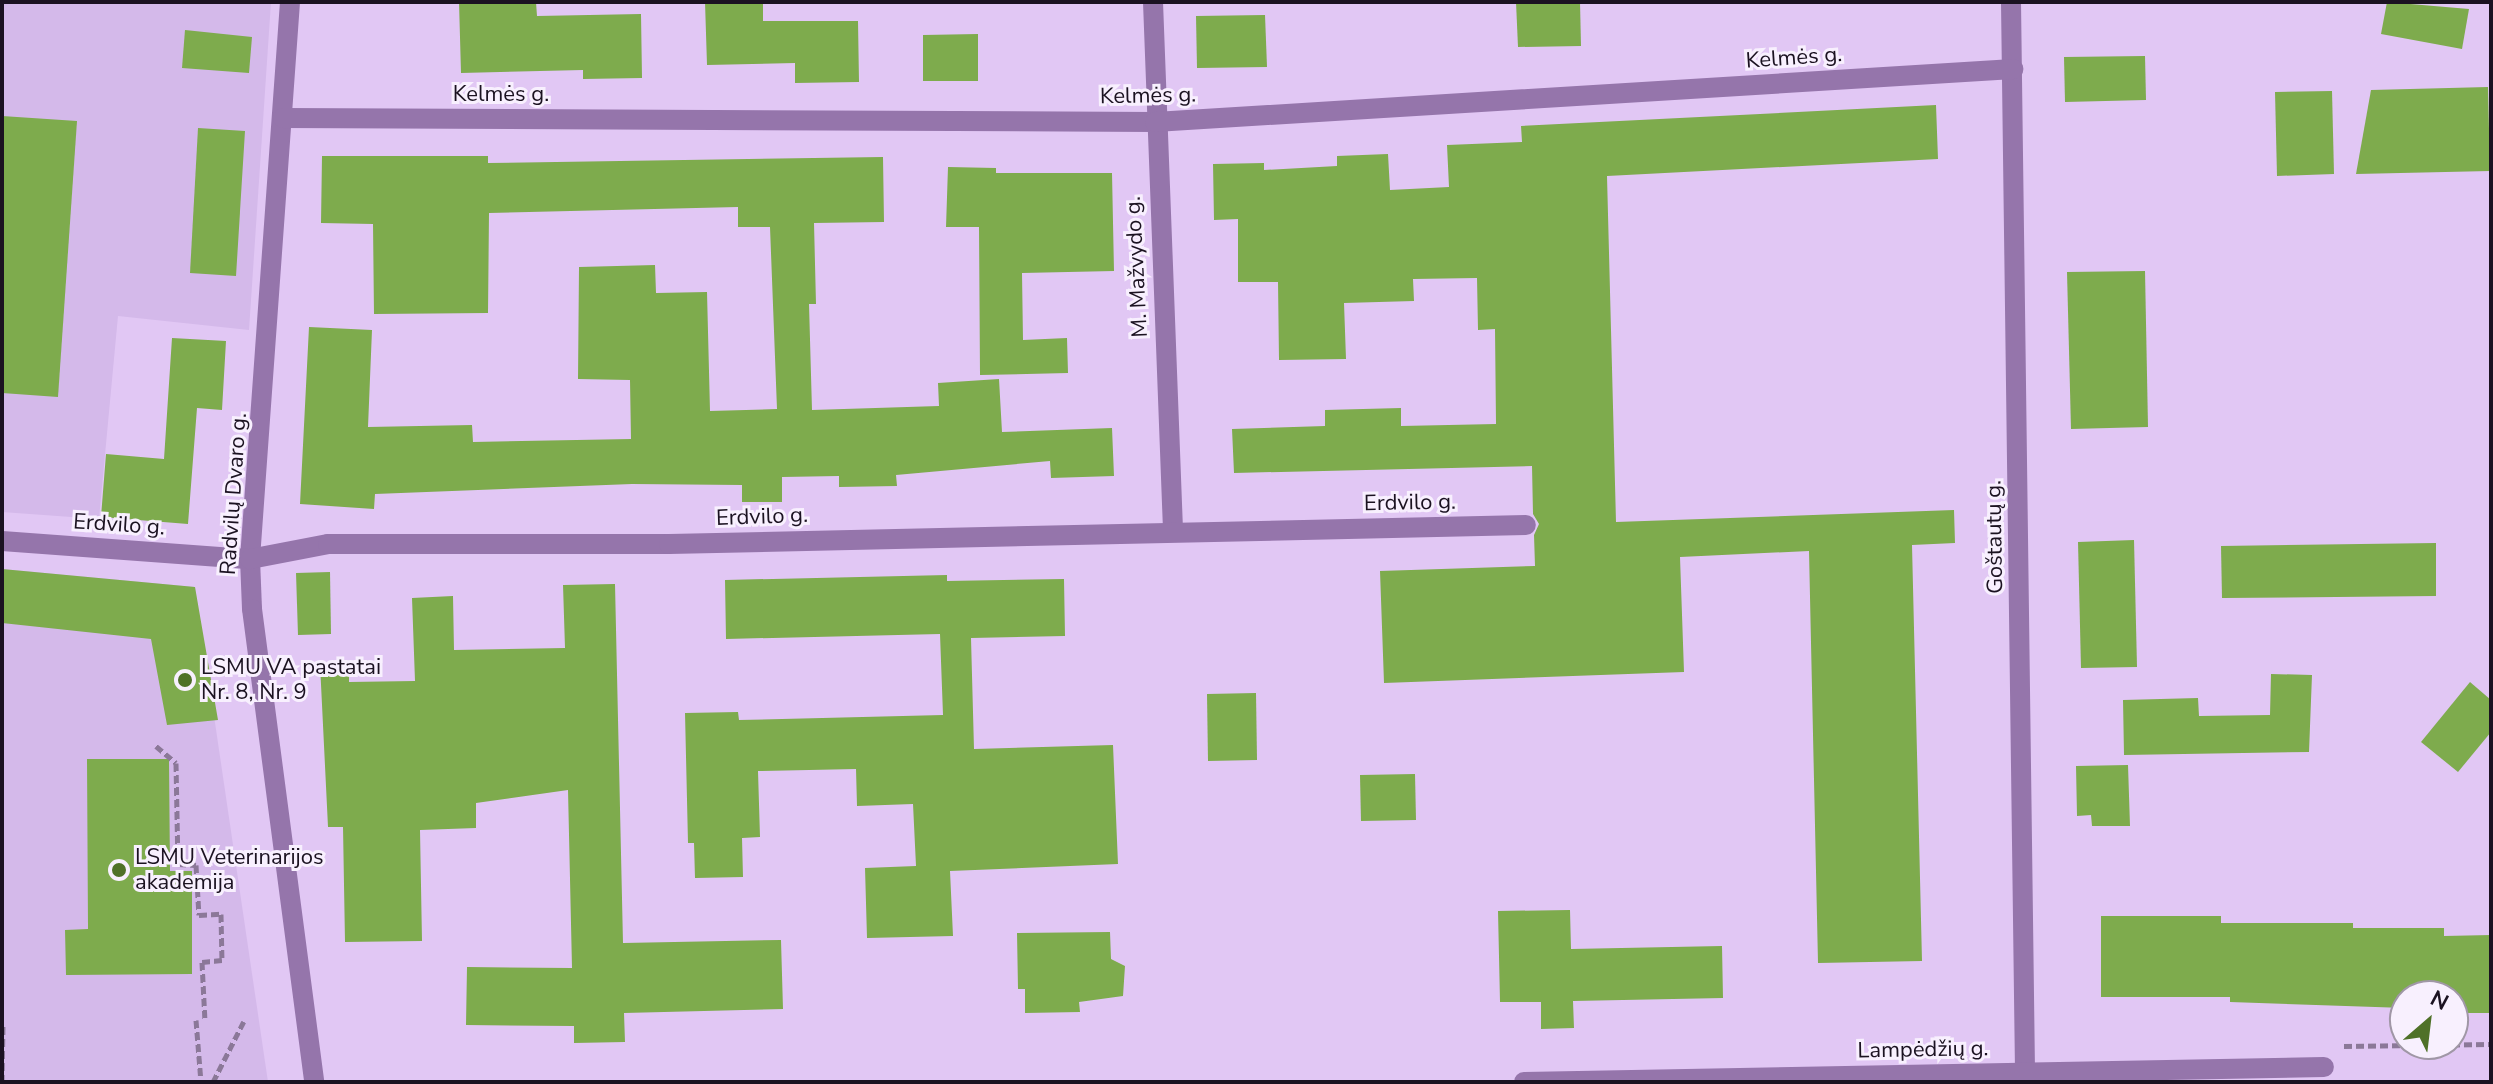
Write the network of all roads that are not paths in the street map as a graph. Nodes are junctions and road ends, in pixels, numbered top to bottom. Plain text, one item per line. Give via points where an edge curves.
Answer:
1 (290, 2) edge
2 (1153, 2) edge
3 (2011, 2) edge
4 (2013, 69) junction
5 (283, 118) junction
6 (1155, 122) junction
7 (1526, 525) dead end
8 (1173, 530) junction
9 (2, 541) edge
10 (250, 559) junction
11 (2324, 1067) dead end
12 (2025, 1072) junction
13 (314, 1082) edge
14 (1524, 1082) edge

1 - 5 street, Radvilų Dvaro g.
2 - 6 street, M. Mažvydo g.
3 - 4 street, Goštautų g.
4 - 6 street, Kelmės g.
4 - 12 street, Goštautų g.
5 - 6 street, Kelmės g.
5 - 10 street, Radvilų Dvaro g.
6 - 8 street, M. Mažvydo g.
7 - 8 street, Erdvilo g.
8 - 10 street, Erdvilo g. via 669,544 328,544
9 - 10 street, Erdvilo g.
10 - 13 street, Radvilų Dvaro g. via 252,609
11 - 12 street, Lampėdžių g.
12 - 14 street, Lampėdžių g.

